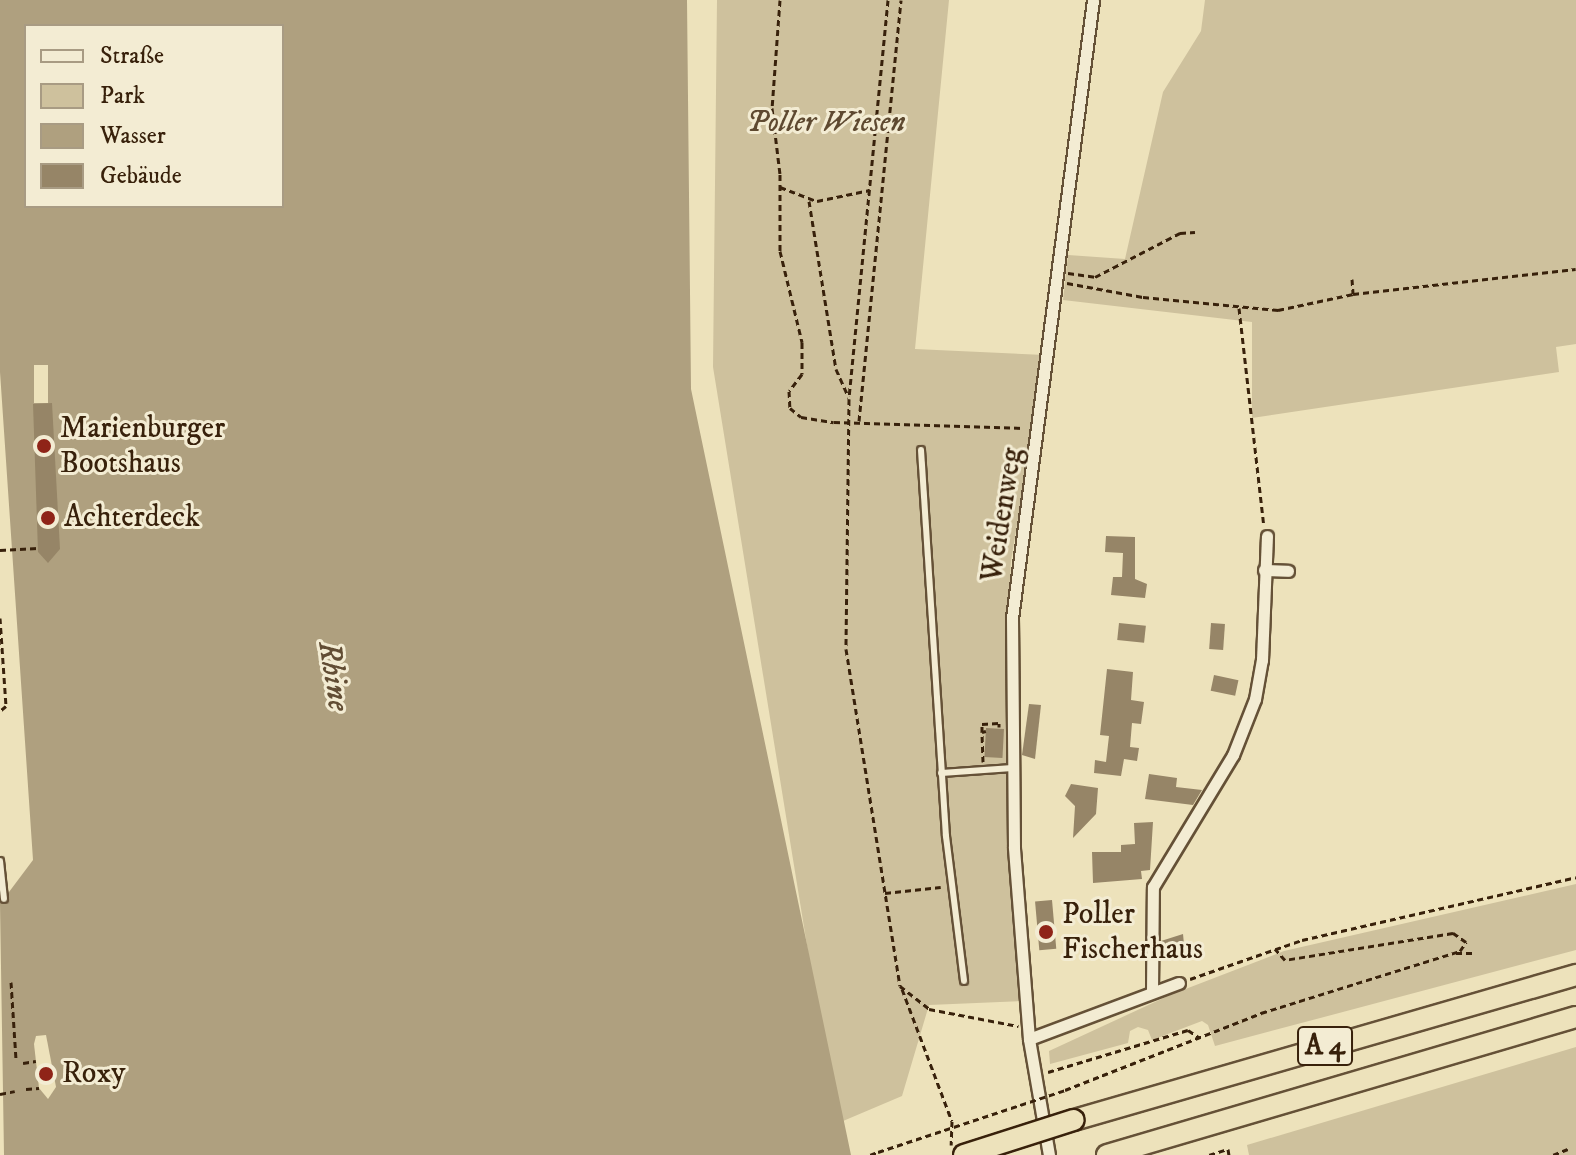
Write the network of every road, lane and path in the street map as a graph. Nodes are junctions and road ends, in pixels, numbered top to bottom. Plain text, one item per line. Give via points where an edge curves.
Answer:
1 (780, 0) edge
2 (888, 0) edge
3 (901, 0) edge
4 (1093, 0) edge
5 (780, 187) junction
6 (870, 190) junction
7 (809, 201) junction
8 (1195, 232) dead end
9 (1576, 269) edge
10 (1060, 277) junction
11 (1352, 279) dead end
12 (1353, 294) junction
13 (1239, 308) junction
14 (849, 399) junction
15 (850, 420) junction
16 (859, 421) junction
17 (1040, 429) junction
18 (921, 450) dead end
19 (1267, 536) joint
20 (38, 548) dead end
21 (1, 550) edge
22 (1264, 570) junction
23 (1288, 571) dead end
24 (0, 618) edge
25 (0, 711) edge
26 (999, 727) dead end
27 (1013, 768) junction
28 (983, 770) junction
29 (941, 773) junction
30 (0, 861) edge
31 (1576, 877) edge
32 (951, 886) junction
33 (885, 893) junction
34 (4, 899) dead end
35 (1275, 949) junction
36 (1456, 953) junction
37 (1472, 953) dead end
38 (1576, 975) edge
39 (964, 981) dead end
40 (11, 982) dead end
41 (1179, 983) joint
42 (900, 986) junction
43 (1152, 992) junction
44 (1576, 1017) edge
45 (1028, 1034) junction
46 (1202, 1039) junction
47 (16, 1060) dead end
48 (36, 1061) dead end
49 (23, 1063) dead end
50 (1033, 1077) junction
51 (39, 1088) dead end
52 (26, 1089) dead end
53 (15, 1091) dead end
54 (0, 1094) edge
55 (1568, 1149) dead end
56 (870, 1155) edge
57 (951, 1155) edge
58 (964, 1155) edge
59 (1049, 1155) edge
60 (1107, 1155) edge
61 (1209, 1155) edge
62 (1229, 1155) edge
63 (1553, 1155) edge

1 - 5 path via 772,108
2 - 6 path
3 - 16 path
4 - 10 street, Weidenweg
5 - 7 path
5 - 15 path via 780,251 802,342 802,374 789,391 790,408 817,420
6 - 7 path
6 - 14 path
7 - 14 path via 836,369
8 - 10 path via 1180,233 1095,277
9 - 12 path
10 - 13 path
10 - 17 street, Weidenweg
11 - 12 path
12 - 13 path via 1278,310
13 - 19 path via 1258,497
14 - 15 path
15 - 16 path
15 - 33 path via 844,627
16 - 17 path
17 - 27 street, Weidenweg via 1012,618
18 - 29 lane
19 - 22 street
20 - 21 path
22 - 23 street
22 - 43 street via 1262,660 1255,699 1233,755 1151,896
24 - 25 path via 6,706
26 - 28 path via 982,724
27 - 28 lane
27 - 45 street, Weidenweg
28 - 29 lane
29 - 32 lane
30 - 34 lane
31 - 35 path
32 - 33 path
32 - 39 lane
33 - 42 path
35 - 36 path via 1285,960 1459,933 1466,942
35 - 41 path
36 - 37 path
36 - 46 path via 1261,1013
38 - 58 highway, A 4, bridge
40 - 47 path
41 - 43 street
42 - 45 path via 929,1009
42 - 57 path via 952,1121
43 - 45 street
44 - 60 highway, A 4
45 - 50 street, Weidenweg
46 - 50 path via 1188,1030
46 - 56 path, bridge
48 - 49 path
50 - 59 street, Weidenweg
51 - 52 path
53 - 54 path
55 - 63 path
61 - 62 path via 1228,1149

